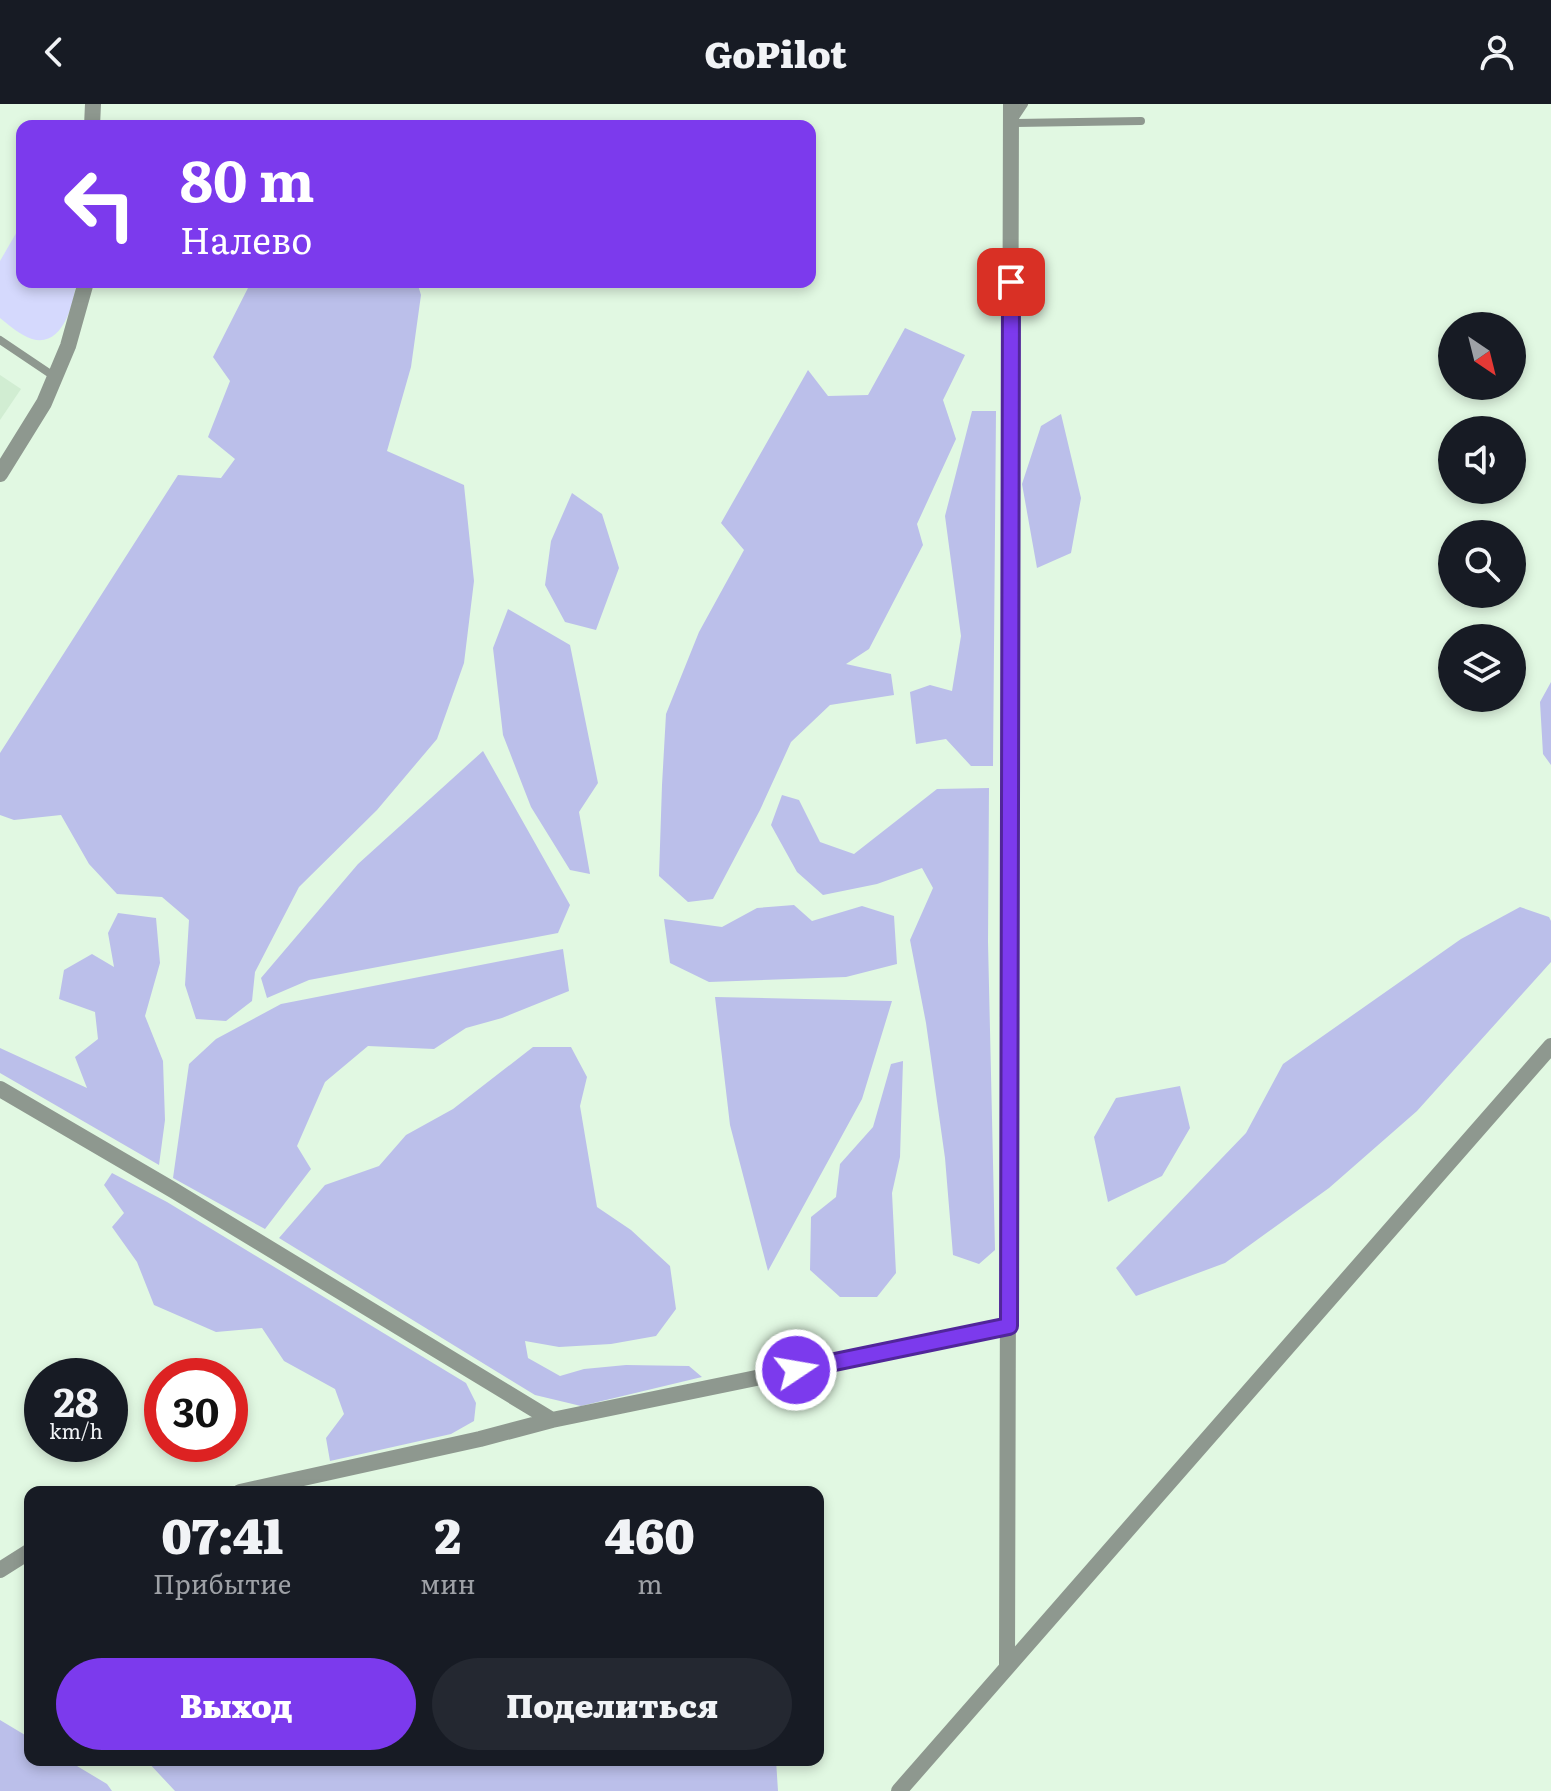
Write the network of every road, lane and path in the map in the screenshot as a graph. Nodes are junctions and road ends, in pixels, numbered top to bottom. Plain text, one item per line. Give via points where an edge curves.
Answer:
1 (1011, 104) edge
2 (1024, 104) edge
3 (1141, 121) dead end
4 (1011, 123) junction
5 (84, 288) edge
6 (0, 340) edge
7 (55, 377) junction
8 (0, 474) edge
9 (1551, 1046) edge
10 (0, 1089) edge
11 (1009, 1326) junction
12 (552, 1420) junction
13 (267, 1486) edge
14 (24, 1555) edge
15 (0, 1570) edge
16 (1007, 1667) junction
17 (899, 1791) edge

1 - 4 street
2 - 4 lane
3 - 4 lane
4 - 11 street
5 - 7 street
6 - 7 lane
7 - 8 street
9 - 16 street
10 - 12 street
11 - 12 street
11 - 16 street
12 - 13 street
14 - 15 street
16 - 17 street

